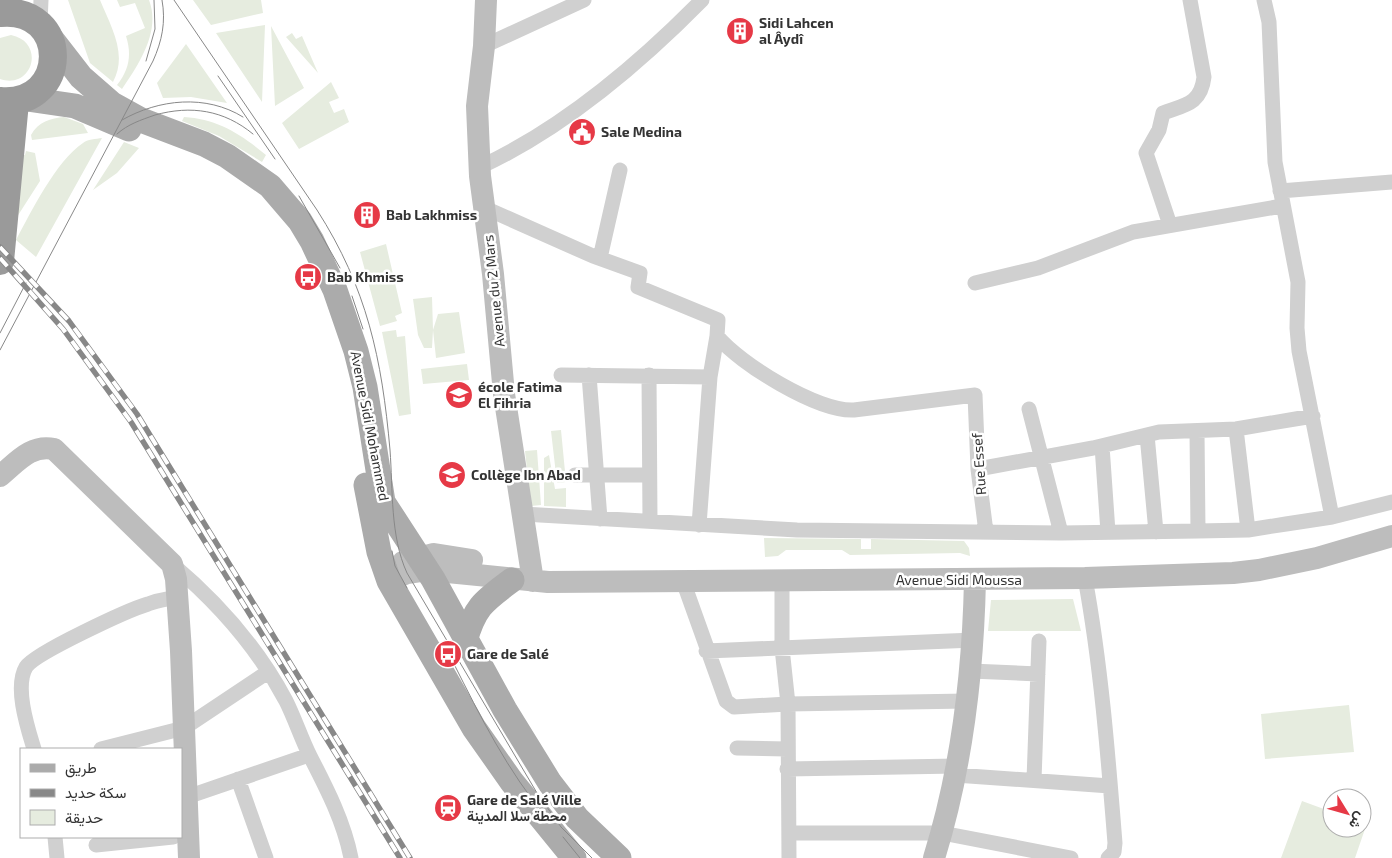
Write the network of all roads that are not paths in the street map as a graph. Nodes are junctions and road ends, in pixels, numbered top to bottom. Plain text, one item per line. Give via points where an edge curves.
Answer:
1 (6, 0) edge
2 (486, 0) edge
3 (584, 0) edge
4 (702, 0) edge
5 (1190, 0) edge
6 (1264, 0) edge
7 (0, 11) edge
8 (44, 20) edge
9 (484, 46) junction
10 (14, 101) edge
11 (480, 167) junction
12 (620, 170) dead end
13 (1392, 182) edge
14 (1281, 198) junction
15 (484, 208) junction
16 (1170, 225) junction
17 (600, 258) junction
18 (0, 261) edge
19 (975, 283) dead end
20 (717, 336) junction
21 (561, 375) dead end
22 (649, 375) junction
23 (589, 376) junction
24 (710, 377) junction
25 (1028, 409) dead end
26 (1313, 416) junction
27 (1236, 429) junction
28 (1197, 431) junction
29 (1147, 435) junction
30 (1102, 446) junction
31 (1042, 458) junction
32 (978, 469) junction
33 (575, 475) dead end
34 (598, 475) junction
35 (649, 475) junction
36 (0, 476) edge
37 (1392, 502) edge
38 (523, 514) junction
39 (1332, 517) junction
40 (600, 518) junction
41 (650, 522) junction
42 (699, 525) junction
43 (1248, 530) junction
44 (1198, 531) junction
45 (986, 532) junction
46 (1108, 532) junction
47 (1156, 532) junction
48 (1061, 533) junction
49 (1392, 536) edge
50 (422, 555) junction
51 (172, 564) junction
52 (387, 577) junction
53 (1086, 578) junction
54 (522, 580) junction
55 (975, 580) junction
56 (683, 581) junction
57 (782, 581) junction
58 (177, 597) junction
59 (974, 640) junction
60 (465, 641) junction
61 (1040, 641) dead end
62 (782, 648) junction
63 (706, 651) junction
64 (971, 671) junction
65 (268, 672) junction
66 (1038, 674) junction
67 (967, 701) junction
68 (788, 704) junction
69 (184, 728) junction
70 (34, 748) edge
71 (105, 748) edge
72 (737, 748) dead end
73 (787, 749) junction
74 (309, 755) junction
75 (787, 768) junction
76 (956, 771) junction
77 (238, 779) junction
78 (1034, 780) junction
79 (1110, 786) junction
80 (188, 797) junction
81 (182, 830) edge
82 (789, 833) junction
83 (942, 833) junction
84 (56, 838) edge
85 (162, 838) edge
86 (182, 838) edge
87 (96, 845) dead end
88 (572, 857) edge
89 (56, 858) edge
90 (189, 858) edge
91 (266, 858) edge
92 (351, 858) edge
93 (619, 858) edge
94 (789, 858) edge
95 (934, 858) edge
96 (1071, 858) edge
97 (1108, 858) edge

1 - 7 street
2 - 9 street, Avenue du 2 Mars
3 - 9 street
4 - 11 street via 652,49 560,122
5 - 16 street via 1204,77 1203,89 1192,102 1163,114 1159,130 1146,153
6 - 14 street via 1269,22 1275,162
7 - 8 highway
8 - 10 highway via 54,55 51,73 42,88
8 - 50 main road, Avenue Sidi Mohammed via 81,77 112,104 233,160 270,186 300,221 335,290 346,320 365,387 383,502
9 - 11 street, Avenue du 2 Mars via 477,106
10 - 18 highway
10 - 52 main road, Avenue Sidi Mohammed via 82,108 196,156 258,194 289,229 324,292 335,322 352,390 369,505
11 - 15 street, Avenue du 2 Mars
12 - 17 street
13 - 14 street
14 - 16 street
14 - 26 street via 1298,282 1297,328
15 - 17 street
15 - 38 street, Avenue du 2 Mars via 504,394
16 - 19 street via 1109,240 1038,268
17 - 20 street via 640,273 638,287 718,320
20 - 24 street
20 - 32 street, Rue Essef via 737,356 774,379 843,411 975,395
21 - 23 street
22 - 23 street
22 - 24 street
22 - 35 street
23 - 34 street
24 - 42 street
25 - 31 street
26 - 27 street
26 - 39 street
27 - 28 street
27 - 43 street
28 - 29 street
28 - 44 street
29 - 30 street
29 - 47 street
30 - 31 street
30 - 46 street
31 - 32 street
31 - 48 street
32 - 45 street, Rue Essef
33 - 34 street
34 - 35 street
34 - 40 street
35 - 41 street
36 - 51 street via 34,449 54,449
37 - 39 street
38 - 40 street
38 - 54 street, Avenue du 2 Mars
39 - 43 street
40 - 41 street
41 - 42 street
42 - 45 street via 797,530
43 - 44 street
44 - 47 street
45 - 48 street
46 - 47 street
46 - 48 street
49 - 53 street, Avenue Sidi Moussa via 1317,558 1259,570
50 - 52 street, Avenue Sidi Moussa via 407,573
50 - 54 street, Avenue Sidi Moussa
50 - 60 main road, Avenue Sidi Mohammed
51 - 58 street
51 - 65 street via 216,605
52 - 88 main road, Avenue Sidi Mohammed via 474,728
53 - 55 street, Avenue Sidi Moussa
53 - 79 street
54 - 56 street, Avenue Sidi Moussa
54 - 60 main road via 481,604 470,620
55 - 57 street, Avenue Sidi Moussa
55 - 59 street
56 - 57 street, Avenue Sidi Moussa
56 - 63 street
57 - 62 street
58 - 69 street
58 - 70 street via 125,612 48,652 27,667 21,686
59 - 62 street
59 - 64 street
60 - 93 main road, Avenue Sidi Mohammed via 550,783 577,818
61 - 66 street
62 - 63 street
62 - 68 street
63 - 68 street via 729,704 747,708
64 - 66 street
64 - 67 street
65 - 69 street
65 - 74 street via 286,701
66 - 78 street
67 - 68 street
67 - 76 street
68 - 73 street
69 - 71 street
69 - 80 street
72 - 73 street
73 - 75 street
74 - 77 street
74 - 92 street via 348,838
75 - 76 street
75 - 82 street
76 - 78 street
76 - 83 street
77 - 80 street
77 - 91 street
78 - 79 street
79 - 97 street via 1115,843 1114,852
80 - 81 street
82 - 83 street
82 - 94 street
83 - 95 street
83 - 96 street
84 - 89 street
85 - 87 street
86 - 90 street

